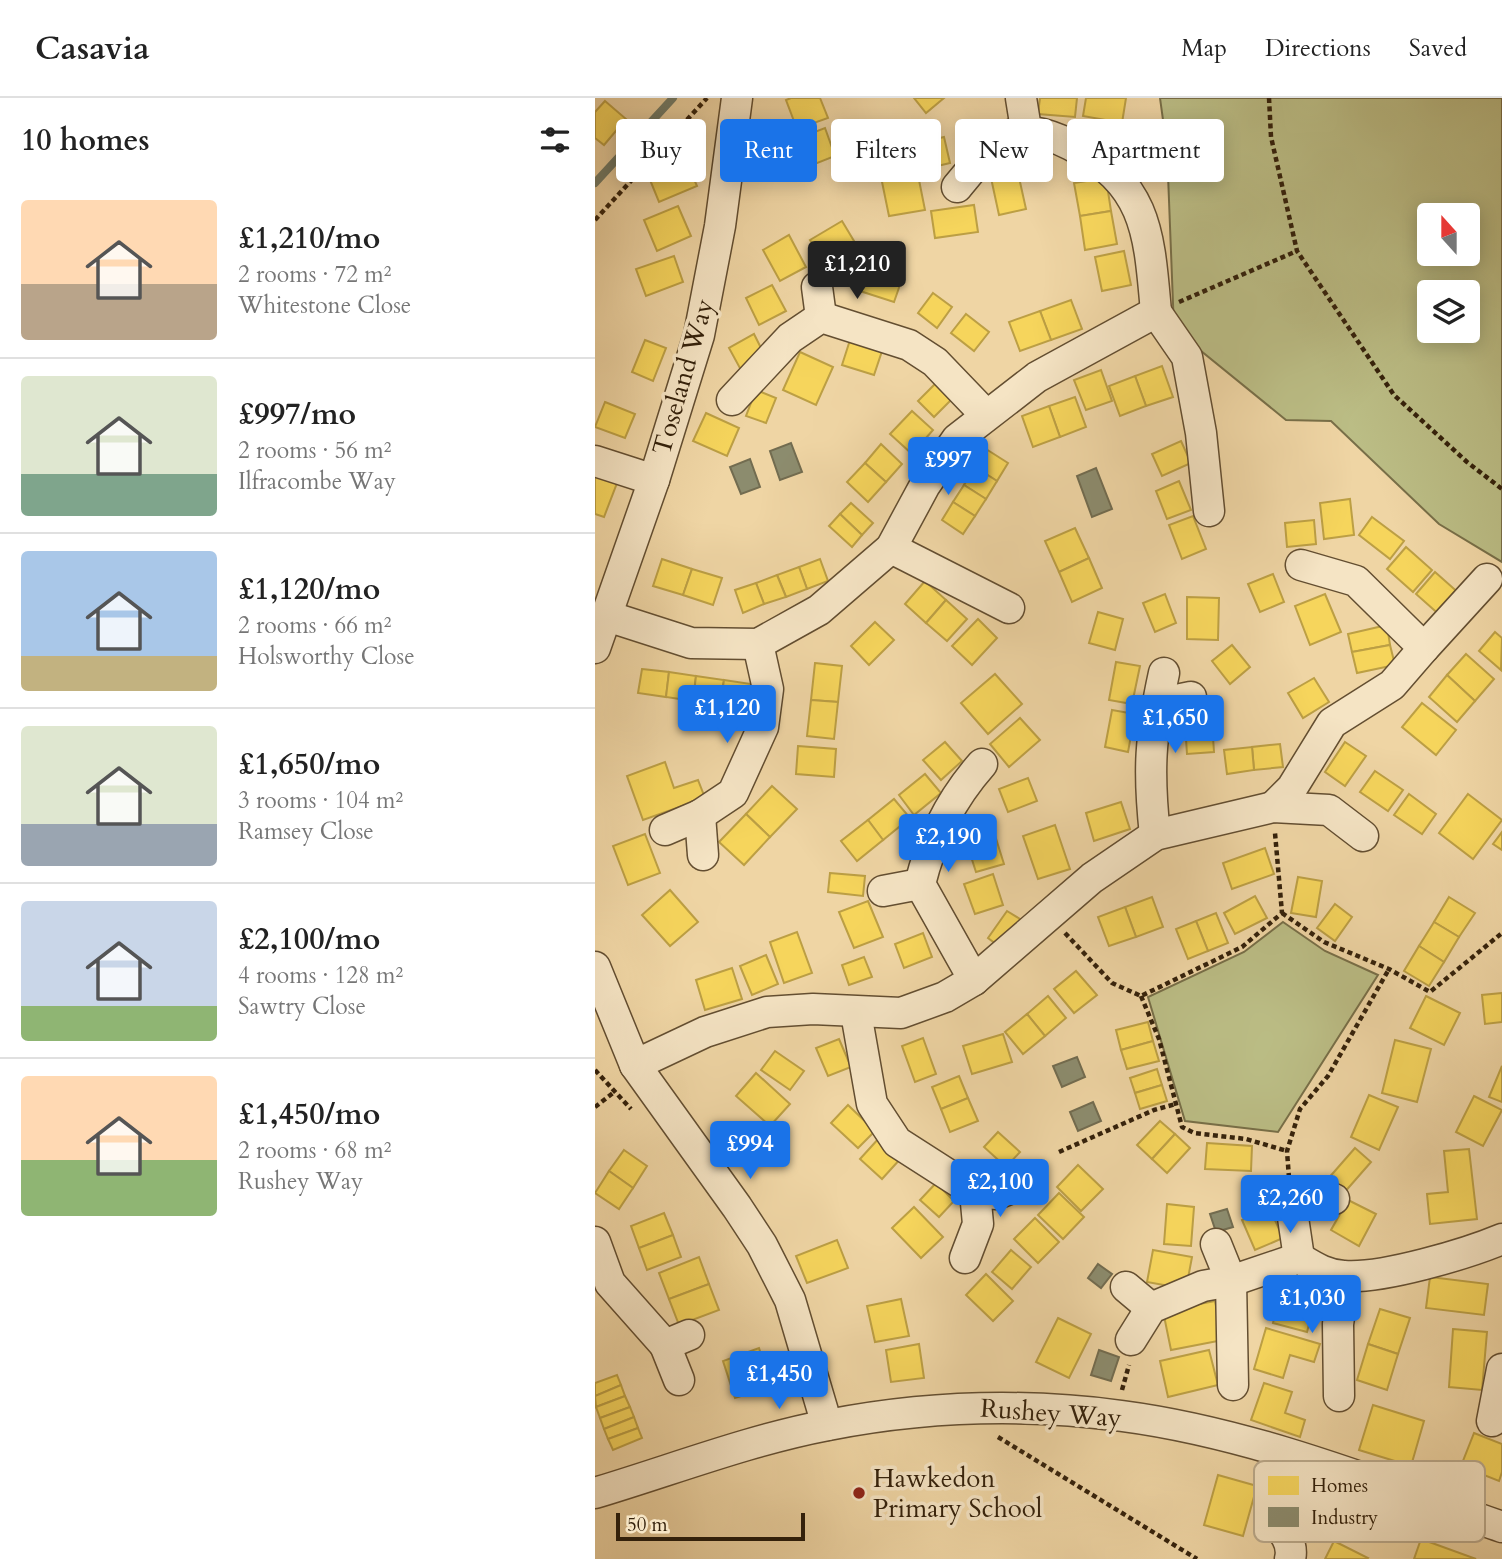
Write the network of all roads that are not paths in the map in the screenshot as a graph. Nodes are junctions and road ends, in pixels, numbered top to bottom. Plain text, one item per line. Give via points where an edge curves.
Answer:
1 (737, 98) edge
2 (1021, 98) edge
3 (1024, 119) edge
4 (1053, 136) edge
5 (961, 182) edge
6 (957, 187) dead end
7 (817, 287) dead end
8 (1156, 312) junction
9 (821, 317) junction
10 (732, 400) dead end
11 (985, 414) junction
12 (595, 461) edge
13 (654, 480) junction
14 (1209, 511) dead end
15 (891, 548) junction
16 (1301, 565) dead end
17 (1487, 579) dead end
18 (1009, 608) dead end
19 (607, 616) junction
20 (758, 644) junction
21 (595, 648) edge
22 (1424, 648) junction
23 (1164, 673) dead end
24 (1191, 697) dead end
25 (1157, 704) junction
26 (982, 764) dead end
27 (1273, 807) junction
28 (700, 815) junction
29 (665, 830) dead end
30 (1155, 835) junction
31 (1363, 836) dead end
32 (703, 855) dead end
33 (920, 884) junction
34 (883, 891) dead end
35 (595, 967) edge
36 (974, 980) junction
37 (856, 1013) junction
38 (635, 1065) junction
39 (1017, 1186) dead end
40 (975, 1192) junction
41 (1334, 1199) dead end
42 (1502, 1239) edge
43 (595, 1242) edge
44 (1216, 1244) dead end
45 (965, 1258) dead end
46 (1299, 1258) junction
47 (1345, 1277) junction
48 (1231, 1281) junction
49 (1126, 1287) dead end
50 (1151, 1308) junction
51 (1131, 1340) road end
52 (1502, 1369) edge
53 (678, 1380) dead end
54 (1233, 1385) dead end
55 (1339, 1396) dead end
56 (1492, 1421) dead end
57 (827, 1425) junction
58 (1303, 1461) edge
59 (595, 1493) edge
60 (1485, 1521) edge
61 (1502, 1527) edge

1 - 13 street, Toseland Way via 699,335
2 - 3 street
4 - 8 street via 1096,158 1120,178 1146,231
5 - 6 street
7 - 9 street
8 - 11 street via 1037,377
8 - 14 street via 1187,357
9 - 10 street via 790,338
9 - 11 street via 909,345 935,362
11 - 15 street via 957,439 925,485
12 - 13 street
13 - 19 street, Toseland Way
15 - 18 street
15 - 20 street via 819,610
16 - 22 street via 1356,581
17 - 22 street
19 - 20 street via 691,643
19 - 21 street, Toseland Way
20 - 28 street via 768,689 763,727 733,793
22 - 27 street via 1392,685 1332,723 1292,788
23 - 25 street
24 - 25 street
25 - 30 street via 1149,779
26 - 33 street via 964,784 929,845
27 - 30 street
27 - 31 street via 1329,810
28 - 29 street
28 - 32 street
30 - 36 street via 1092,878
33 - 34 street
33 - 36 street
35 - 38 street
36 - 37 street via 945,997 901,1013
37 - 38 street via 813,1009 767,1012 705,1032
37 - 40 street via 872,1104 897,1142
38 - 57 street via 762,1245 790,1300
39 - 40 street via 997,1194
40 - 45 street via 978,1224
41 - 46 street via 1291,1204
42 - 47 street via 1436,1261
43 - 53 street via 610,1283 677,1340
44 - 48 street
46 - 47 street via 1321,1272
46 - 48 street
47 - 55 street via 1338,1324
48 - 50 street via 1203,1286
48 - 54 street
49 - 50 street
50 - 51 street
52 - 56 street
57 - 58 street, Rushey Way via 932,1410 1053,1409 1123,1416
57 - 59 street, Rushey Way
60 - 61 street, Rushey Way

